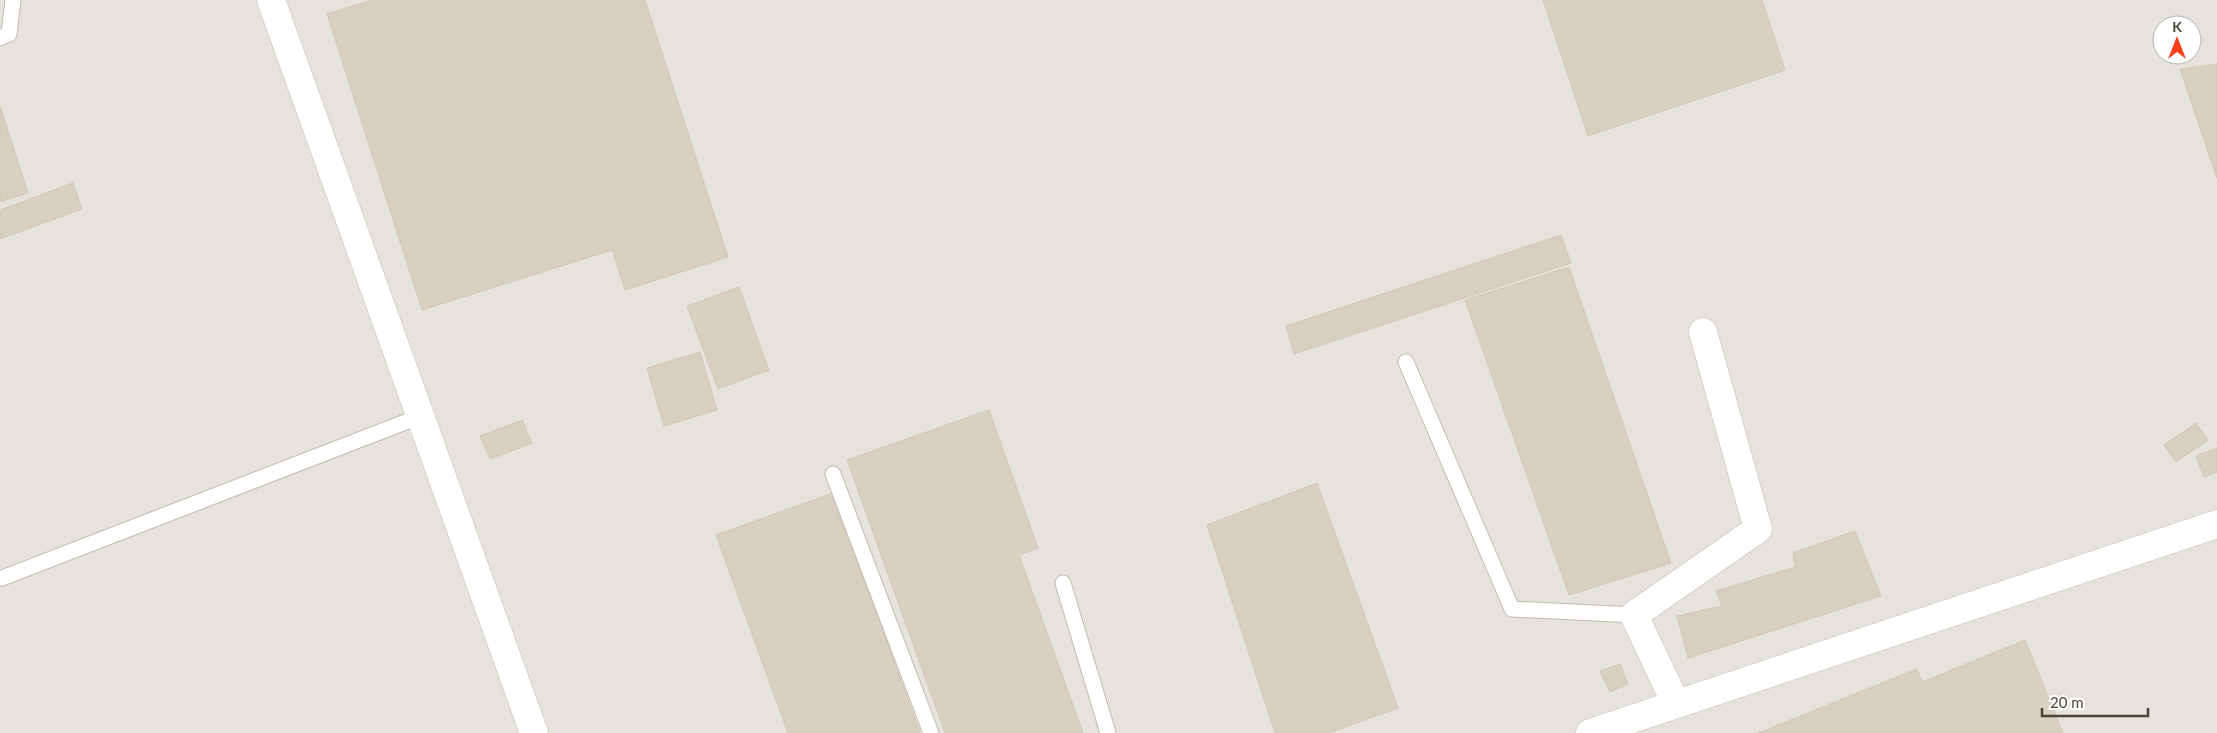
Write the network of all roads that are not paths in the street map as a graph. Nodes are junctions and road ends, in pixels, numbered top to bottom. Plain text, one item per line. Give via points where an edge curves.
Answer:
1 (13, 0) edge
2 (271, 0) edge
3 (0, 38) edge
4 (1702, 332) dead end
5 (1406, 362) dead end
6 (421, 416) junction
7 (833, 474) dead end
8 (2217, 524) edge
9 (2, 578) dead end
10 (1064, 584) dead end
11 (1634, 615) junction
12 (1676, 704) junction
13 (534, 733) edge
14 (931, 733) edge
15 (1108, 733) edge
16 (1590, 733) edge

1 - 3 lane via 9,34
2 - 6 street
4 - 11 street via 1758,529
5 - 11 lane via 1512,609
6 - 9 lane
6 - 13 street
7 - 14 lane
8 - 12 street
10 - 15 lane
11 - 12 street
12 - 16 street

